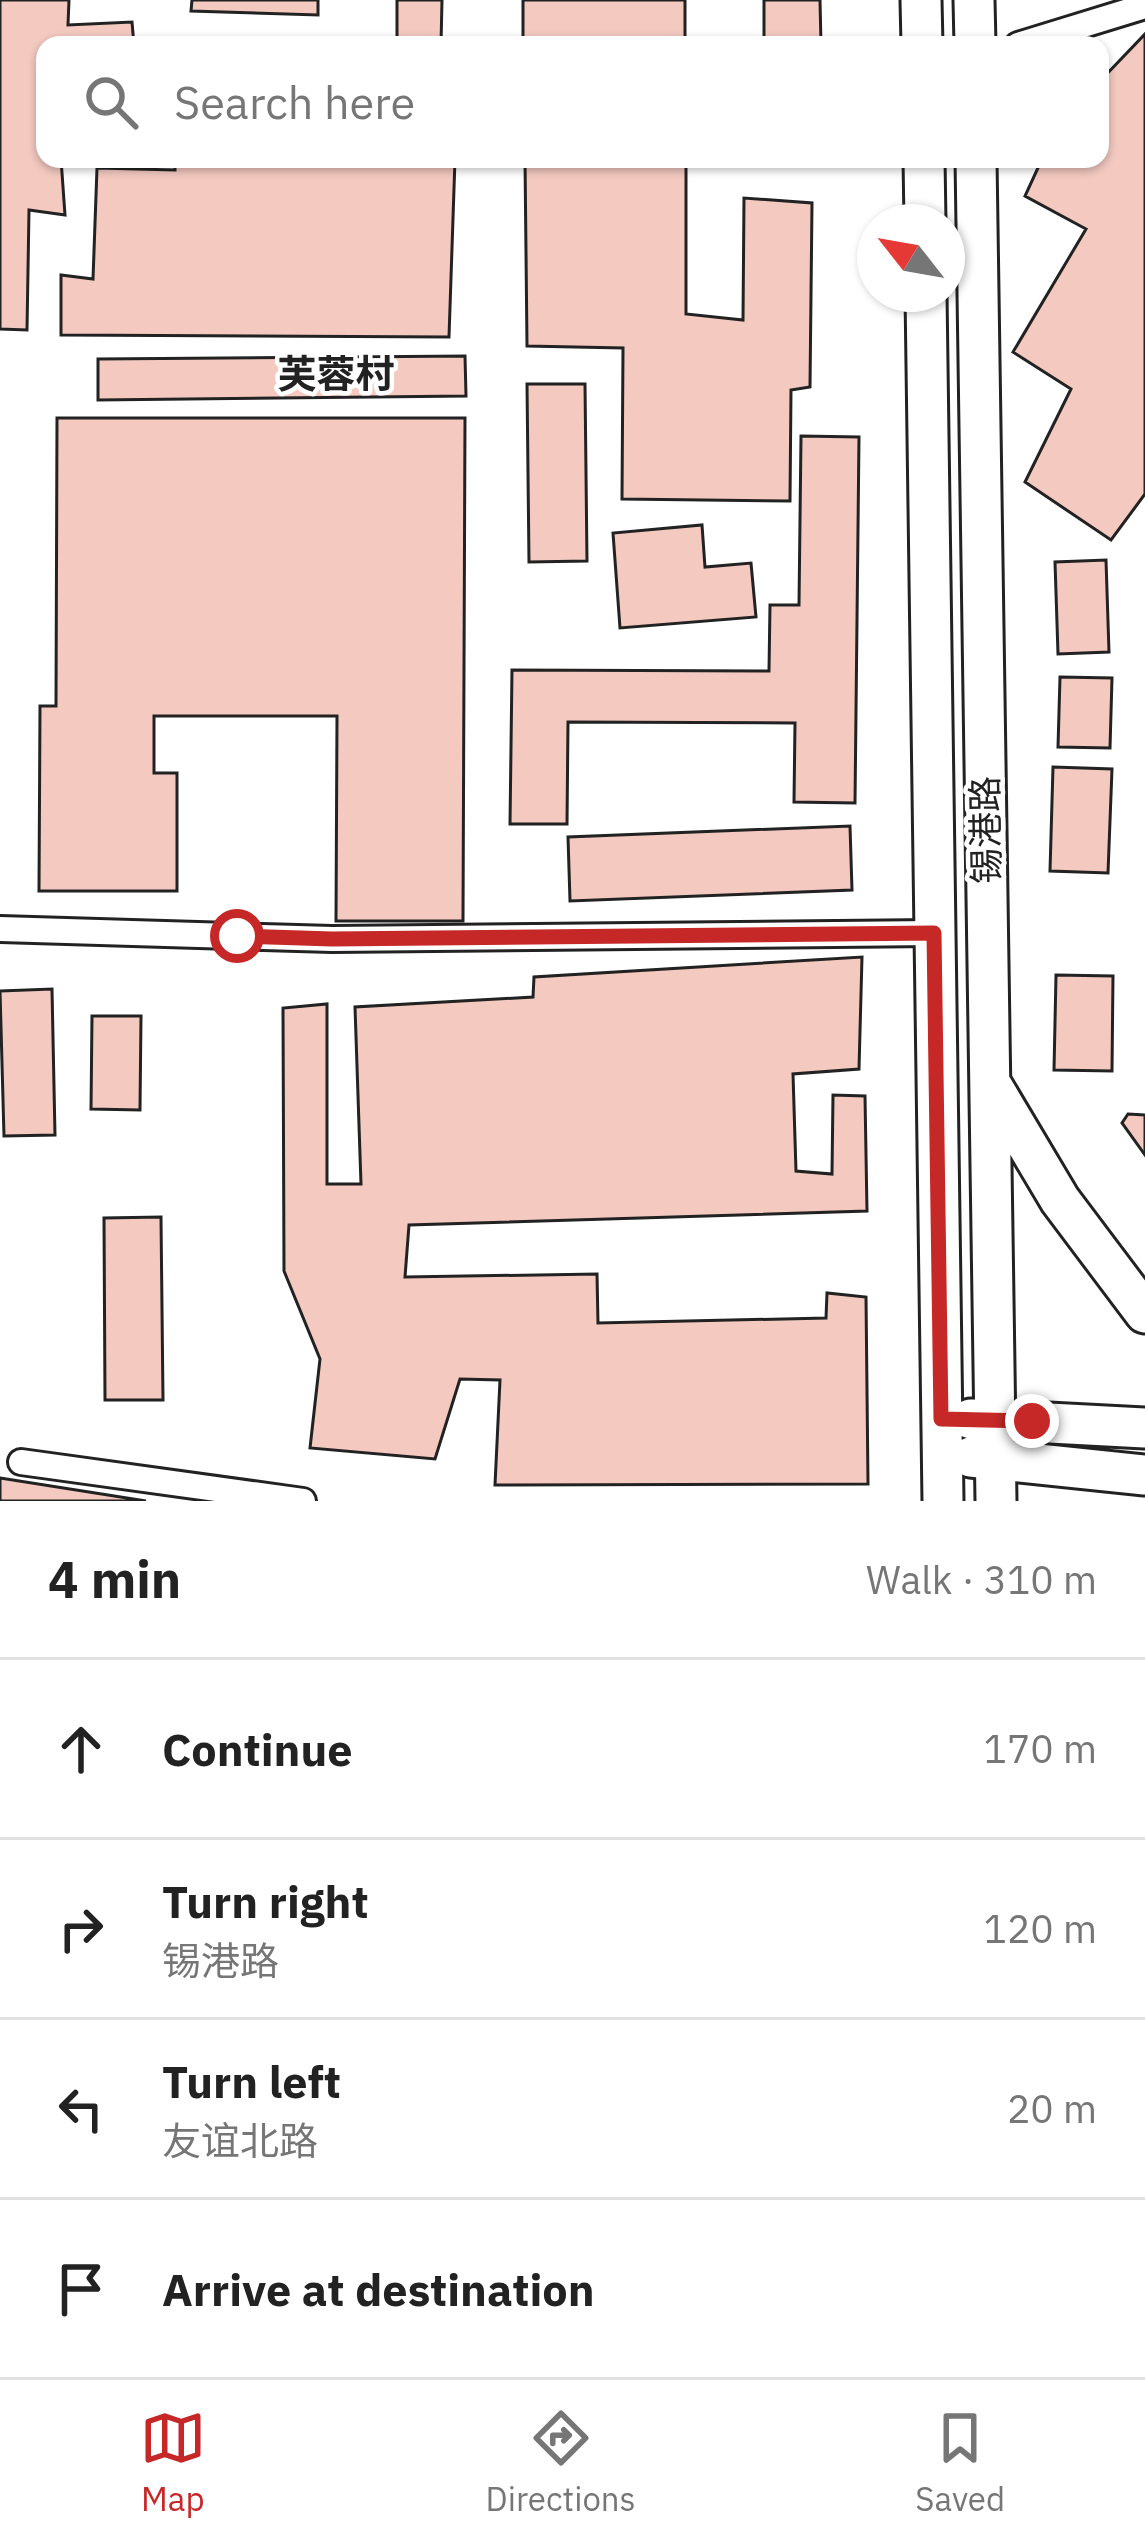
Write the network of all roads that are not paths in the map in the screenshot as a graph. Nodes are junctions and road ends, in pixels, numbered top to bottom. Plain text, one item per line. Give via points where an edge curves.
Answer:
1 (921, 0) edge
2 (974, 0) edge
3 (1145, 6) edge
4 (922, 36) edge
5 (975, 36) edge
6 (1047, 36) edge
7 (924, 168) edge
8 (976, 168) edge
9 (925, 204) edge
10 (926, 312) edge
11 (0, 929) edge
12 (934, 933) junction
13 (988, 1080) junction
14 (1145, 1313) edge
15 (1145, 1428) edge
16 (942, 1438) junction
17 (995, 1438) junction
18 (21, 1462) dead end
19 (1145, 1475) edge
20 (303, 1501) edge
21 (943, 1501) edge
22 (996, 1501) edge

1 - 4 main road
2 - 5 main road
3 - 6 street
7 - 9 main road
8 - 13 main road, 锡港路
10 - 12 main road, 锡港路
11 - 12 street via 332,939
12 - 16 main road, 锡港路
13 - 14 main road via 1060,1200
13 - 17 main road, 锡港路
15 - 17 main road
16 - 17 main road
16 - 21 main road, 锡港路
17 - 19 main road
17 - 22 main road, 锡港路
18 - 20 street

